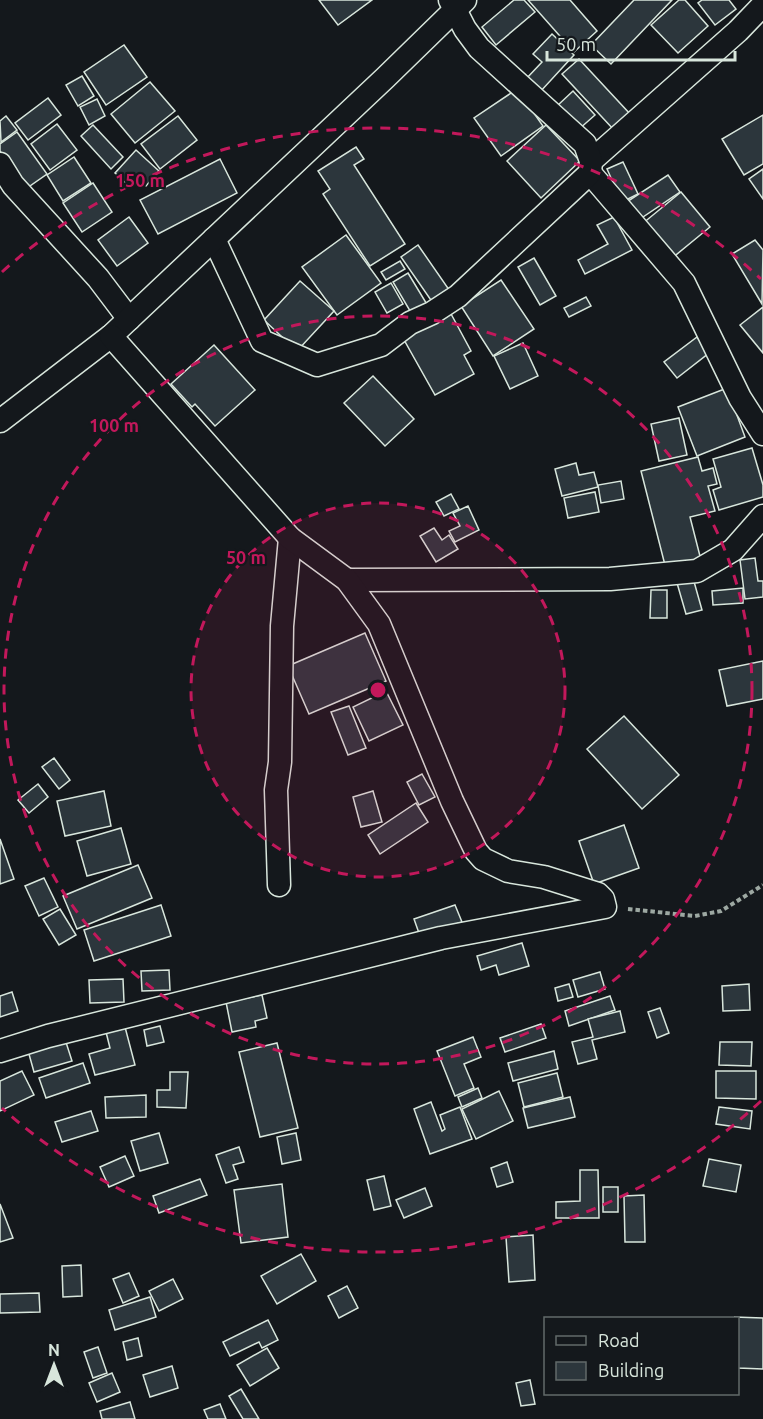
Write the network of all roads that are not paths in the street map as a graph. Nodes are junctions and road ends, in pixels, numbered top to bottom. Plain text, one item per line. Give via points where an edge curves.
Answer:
1 (457, 3) edge
2 (763, 5) edge
3 (0, 164) edge
4 (591, 167) junction
5 (214, 239) junction
6 (129, 319) junction
7 (111, 336) junction
8 (0, 421) edge
9 (763, 434) edge
10 (763, 516) edge
11 (290, 538) junction
12 (347, 580) junction
13 (279, 885) dead end
14 (0, 1051) edge

1 - 4 street via 465,28 479,48 585,144
1 - 5 street via 385,78
2 - 4 street
3 - 6 street via 13,185 98,278
4 - 5 street via 458,296 381,345 317,365 262,341
4 - 9 street via 684,283 740,398
5 - 6 street
6 - 7 street
7 - 8 street
7 - 11 street
10 - 12 street via 734,550 697,571 610,579
11 - 12 street
11 - 13 street via 282,626 276,790
12 - 14 street via 379,624 476,852 493,866 598,894 605,907 441,938

